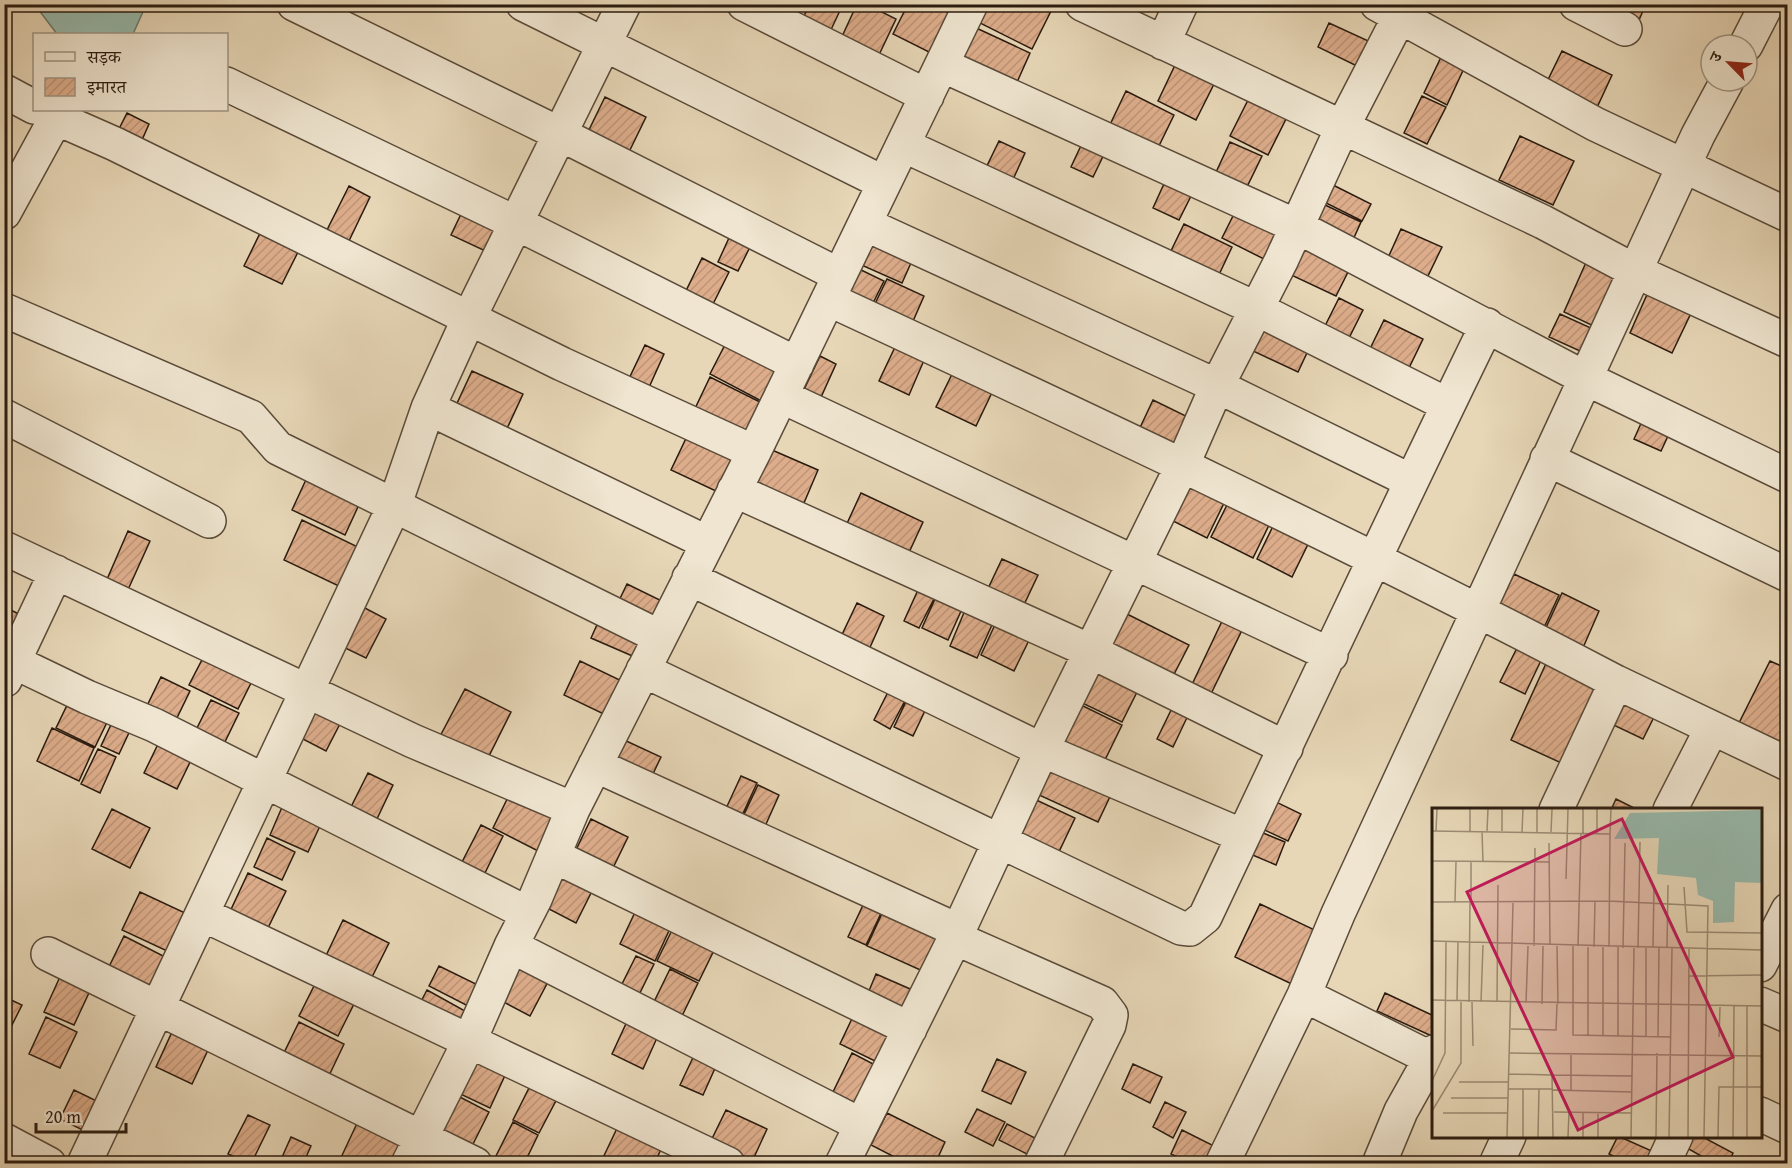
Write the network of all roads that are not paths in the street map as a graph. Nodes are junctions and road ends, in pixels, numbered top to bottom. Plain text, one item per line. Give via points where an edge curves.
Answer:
1 (294, 4) edge
2 (523, 4) edge
3 (624, 4) edge
4 (744, 4) edge
5 (970, 4) edge
6 (1082, 4) edge
7 (1181, 4) edge
8 (1576, 4) edge
9 (1767, 4) edge
10 (1395, 8) edge
11 (1625, 29) dead end
12 (1752, 33) edge
13 (1163, 43) junction
14 (604, 44) junction
15 (942, 65) junction
16 (228, 85) edge
17 (4, 91) edge
18 (1721, 93) edge
19 (927, 96) junction
20 (33, 106) edge
21 (44, 111) edge
22 (1342, 128) junction
23 (560, 134) junction
24 (903, 145) junction
25 (1684, 165) junction
26 (884, 183) junction
27 (7, 200) edge
28 (1788, 215) edge
29 (516, 223) junction
30 (864, 224) junction
31 (1296, 226) junction
32 (1635, 271) junction
33 (834, 287) junction
34 (1257, 309) junction
35 (4, 310) edge
36 (469, 318) junction
37 (1487, 325) junction
38 (1788, 341) edge
39 (797, 364) junction
40 (1585, 378) junction
41 (1217, 386) junction
42 (781, 396) junction
43 (1448, 405) junction
44 (428, 408) junction
45 (4, 416) edge
46 (754, 452) junction
47 (1547, 459) junction
48 (1184, 464) junction
49 (1788, 476) edge
50 (1411, 481) junction
51 (734, 490) junction
52 (395, 504) junction
53 (209, 521) dead end
54 (708, 543) junction
55 (4, 548) edge
56 (1373, 559) junction
57 (1135, 562) junction
58 (56, 572) junction
59 (1788, 575) edge
60 (689, 578) junction
61 (1478, 610) junction
62 (660, 638) junction
63 (1090, 651) junction
64 (1331, 655) junction
65 (8, 667) edge
66 (643, 670) junction
67 (1616, 682) junction
68 (308, 689) junction
69 (1712, 728) junction
70 (1286, 748) junction
71 (1042, 750) junction
72 (1788, 764) edge
73 (595, 765) junction
74 (265, 782) junction
75 (573, 808) junction
76 (1557, 808) edge
77 (1671, 808) edge
78 (1243, 836) junction
79 (1002, 842) junction
80 (554, 856) junction
81 (1788, 910) edge
82 (527, 913) junction
83 (202, 914) junction
84 (957, 935) junction
85 (511, 946) junction
86 (48, 954) dead end
87 (1762, 963) edge
88 (1304, 995) junction
89 (1762, 1004) edge
90 (158, 1007) junction
91 (1788, 1016) edge
92 (910, 1029) junction
93 (469, 1042) junction
94 (1432, 1057) edge
95 (1762, 1114) edge
96 (861, 1125) junction
97 (1788, 1127) edge
98 (1509, 1138) edge
99 (1676, 1138) edge
100 (4, 1140) edge
101 (416, 1150) edge
102 (49, 1164) edge
103 (84, 1164) edge
104 (475, 1164) edge
105 (728, 1164) edge
106 (842, 1164) edge
107 (1041, 1164) edge
108 (1222, 1164) edge
109 (1379, 1164) edge
110 (1496, 1164) edge
111 (1663, 1164) edge

1 - 23 street
2 - 14 street
3 - 14 street
4 - 19 street
5 - 15 street
6 - 13 street
7 - 13 street
8 - 11 street
9 - 12 street
10 - 22 street
10 - 25 street via 1595,124
13 - 22 street
14 - 23 street
14 - 26 street
15 - 19 street
15 - 31 street
16 - 29 street
17 - 20 street
18 - 25 street
19 - 24 street
21 - 27 street
21 - 36 street
22 - 31 street
22 - 32 street via 1543,222
23 - 29 street
23 - 33 street
24 - 26 street
24 - 34 street
25 - 28 street
25 - 32 street
26 - 30 street
29 - 36 street
29 - 39 street
30 - 33 street
30 - 41 street
31 - 34 street
31 - 37 street
32 - 38 street
32 - 40 street
33 - 39 street
33 - 48 street
34 - 41 street
34 - 43 street
35 - 52 street via 251,417 278,448
36 - 44 street
36 - 46 street
37 - 40 street
37 - 43 street
39 - 42 street
40 - 47 street
40 - 49 street
41 - 48 street
41 - 50 street
42 - 46 street
42 - 57 street
43 - 50 street
44 - 52 street
44 - 54 street
45 - 53 street
46 - 51 street
47 - 59 street
47 - 61 street
48 - 56 street
48 - 57 street
50 - 56 street
51 - 54 street
51 - 63 street
52 - 62 street
52 - 68 street
54 - 60 street
55 - 58 street
56 - 61 street
56 - 64 street
57 - 63 street
57 - 64 street
58 - 65 street
58 - 68 street
60 - 62 street
60 - 71 street
61 - 67 street
61 - 88 street
62 - 66 street
63 - 70 street
63 - 71 street
64 - 70 street
65 - 74 street via 154,725
66 - 73 street
66 - 79 street
67 - 69 street
67 - 76 street
68 - 74 street
68 - 75 street via 413,741
69 - 72 street
69 - 77 street
70 - 78 street
71 - 78 street
71 - 79 street
73 - 75 street
73 - 84 street
74 - 82 street
74 - 83 street
75 - 80 street
78 - 79 street via 1205,917 1190,929
79 - 84 street
80 - 82 street
80 - 92 street
81 - 87 street
82 - 85 street
83 - 90 street
83 - 93 street
84 - 92 street
84 - 107 street via 1102,1003 1110,1015 1109,1025
85 - 93 street
85 - 96 street
86 - 90 street
88 - 94 street
88 - 108 street
89 - 91 street
90 - 101 street
90 - 103 street
92 - 96 street
93 - 101 street
93 - 105 street
94 - 109 street via 1401,1111
95 - 97 street
96 - 106 street
98 - 110 street
99 - 111 street
100 - 102 street
101 - 104 street

